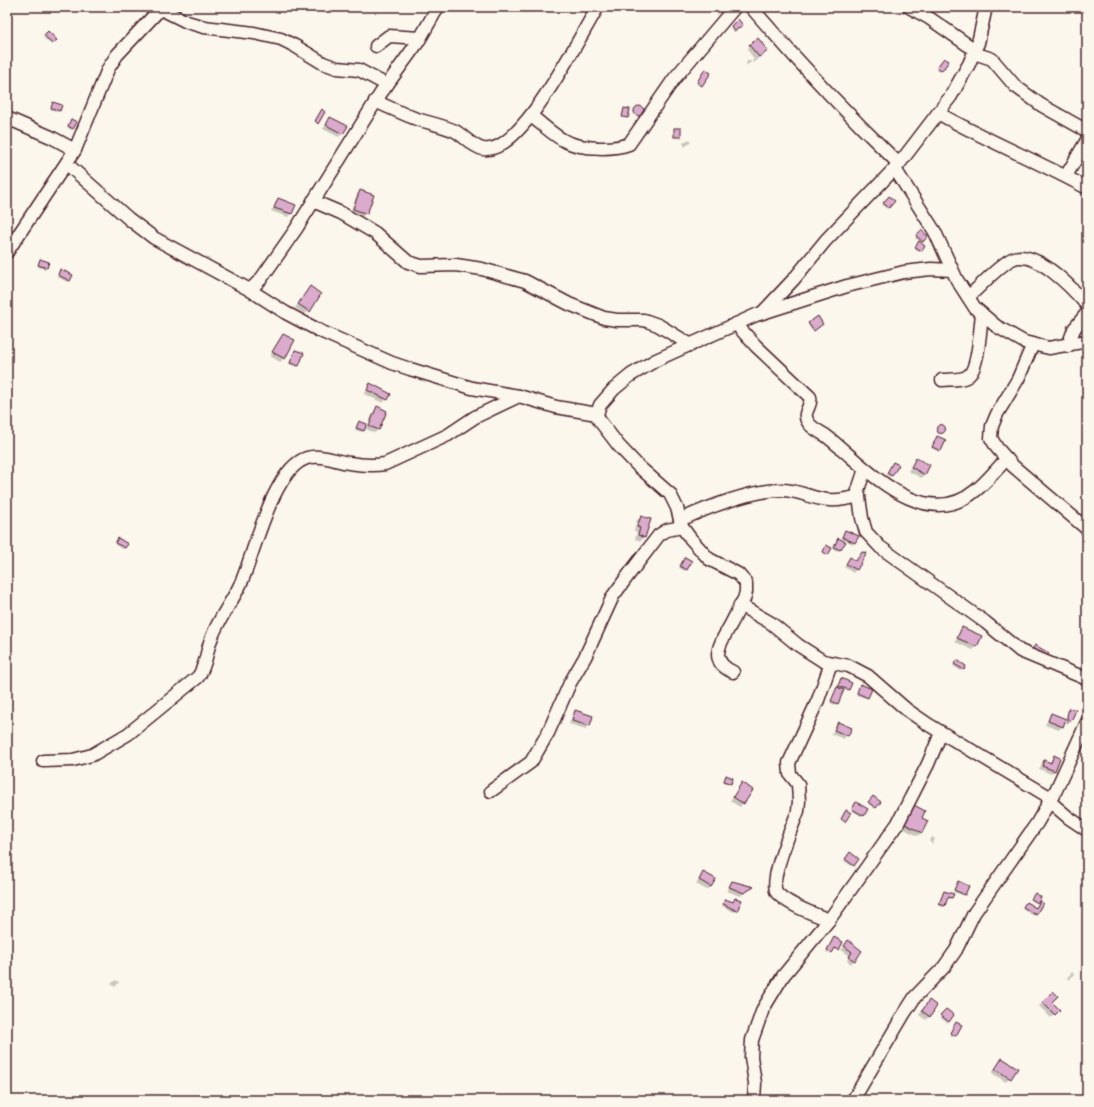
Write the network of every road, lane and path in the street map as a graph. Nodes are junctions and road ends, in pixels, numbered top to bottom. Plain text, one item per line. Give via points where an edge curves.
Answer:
1 (438, 7) edge
2 (598, 7) edge
3 (735, 7) edge
4 (751, 7) edge
5 (909, 7) edge
6 (986, 7) edge
7 (161, 8) edge
8 (420, 38) junction
9 (376, 46) dead end
10 (975, 51) junction
11 (386, 85) junction
12 (375, 101) junction
13 (938, 113) junction
14 (531, 116) junction
15 (7, 118) edge
16 (1087, 131) edge
17 (1087, 140) edge
18 (75, 150) junction
19 (67, 164) junction
20 (897, 166) junction
21 (1066, 176) junction
22 (1087, 188) edge
23 (314, 201) junction
24 (7, 252) edge
25 (952, 270) junction
26 (250, 290) junction
27 (968, 297) junction
28 (1087, 305) edge
29 (763, 312) junction
30 (1087, 313) edge
31 (982, 314) junction
32 (736, 324) junction
33 (1087, 341) edge
34 (1033, 344) junction
35 (691, 345) junction
36 (1068, 346) junction
37 (942, 380) dead end
38 (519, 396) junction
39 (597, 414) junction
40 (1007, 459) junction
41 (865, 470) junction
42 (859, 496) junction
43 (681, 523) junction
44 (1087, 529) edge
45 (740, 605) junction
46 (831, 663) junction
47 (733, 672) dead end
48 (1087, 679) edge
49 (1087, 722) edge
50 (941, 733) junction
51 (43, 762) dead end
52 (491, 791) dead end
53 (1050, 799) junction
54 (1087, 830) edge
55 (829, 920) junction
56 (754, 1100) edge
57 (853, 1100) edge

1 - 8 street
2 - 14 street via 542,102
3 - 14 street via 674,79 629,144 592,146 566,141
4 - 20 street via 792,55
5 - 10 street
6 - 10 street
7 - 11 street via 187,22 204,27 280,39 324,63 337,68 359,70
7 - 18 street via 117,55 108,69
8 - 9 street via 389,36
8 - 11 street
10 - 13 street via 951,96
10 - 16 street via 992,59 1015,86 1036,102
11 - 12 street
12 - 14 street via 415,118 440,125 484,150 494,148 508,138
12 - 23 street
13 - 20 street
13 - 21 street via 974,133
15 - 18 street
17 - 21 street
18 - 19 street
19 - 24 street
19 - 26 street via 154,238
20 - 25 street via 935,232
20 - 29 street via 826,240
21 - 22 street
23 - 26 street via 261,279
23 - 35 street via 375,233 408,262 421,266 456,265 482,269 525,280 569,304 604,318 644,320 658,325
25 - 27 street
25 - 29 street via 904,272 847,286
26 - 38 street via 313,327 392,363 472,388
27 - 28 street via 1003,265 1020,256 1036,260 1075,291
27 - 31 street
29 - 32 street
30 - 36 street via 1074,329
31 - 34 street via 996,326 1024,342
31 - 37 street via 975,363 969,376
32 - 35 street
32 - 41 street via 810,397 806,417 810,425
33 - 36 street
34 - 36 street via 1049,348
34 - 40 street via 1018,379 992,426 991,438
35 - 39 street via 656,360 631,375 600,405
38 - 39 street via 556,407
38 - 51 street via 475,417 448,435 385,464 374,466 323,457 308,457 298,462 283,481 267,511 241,583 212,636 198,677 128,734 92,755 73,760
39 - 43 street via 619,446 670,494
40 - 41 street via 975,492 946,505 925,504 901,495
40 - 44 street
41 - 42 street via 858,490
42 - 43 street via 822,500 811,495 781,490 758,493 712,506
42 - 48 street via 866,532 880,547 985,622 1020,651
43 - 45 street via 710,560 738,574 744,580 747,586
43 - 52 street via 659,535 613,596 548,733 531,762
45 - 46 street via 771,623 812,655
45 - 47 street via 718,649 720,663 725,669
46 - 50 street via 849,666 868,676 907,710
46 - 55 street via 818,700 789,763 790,774 798,784 798,811 777,870 775,885 778,893 797,907
49 - 53 street
50 - 53 street
50 - 55 street via 898,823
53 - 54 street
53 - 57 street via 1019,851 974,913 956,950 944,967 915,997
55 - 56 street via 783,976 758,1020 752,1040 751,1057 755,1083

